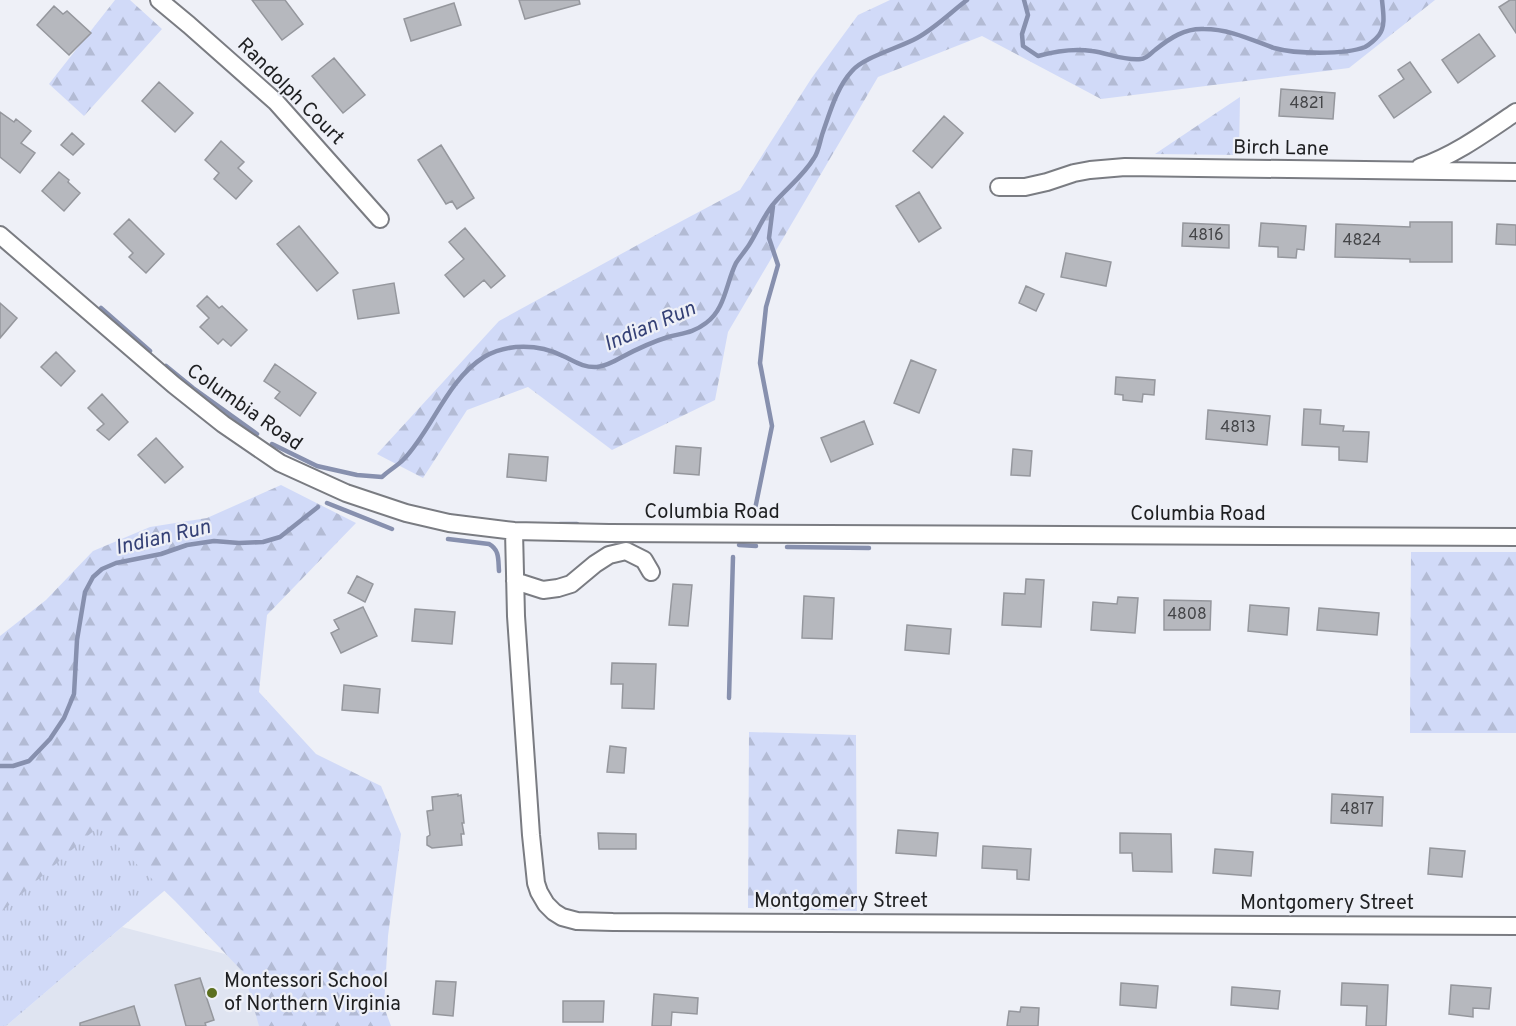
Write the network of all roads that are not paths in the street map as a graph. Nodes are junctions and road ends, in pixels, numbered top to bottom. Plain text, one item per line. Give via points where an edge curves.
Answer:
1 (162, 1) edge
2 (1516, 112) edge
3 (1410, 171) junction
4 (1516, 172) edge
5 (999, 188) dead end
6 (380, 219) dead end
7 (0, 235) edge
8 (514, 531) junction
9 (625, 533) junction
10 (1516, 537) edge
11 (626, 551) junction
12 (595, 564) junction
13 (651, 572) dead end
14 (515, 581) junction
15 (1516, 926) edge

1 - 6 street, Randolph Court via 276,102
2 - 3 street via 1436,162
3 - 4 street, Birch Lane
3 - 5 street, Birch Lane via 1125,167 1074,173 1025,187
7 - 8 street, Columbia Road via 174,385 280,463 346,493 406,513
8 - 9 street, Columbia Road
8 - 14 street, Montgomery Street
9 - 10 street, Columbia Road
9 - 11 street
9 - 12 street via 600,550
11 - 12 street
11 - 13 street via 644,560
12 - 14 street via 571,584 558,588 543,590
14 - 15 street, Montgomery Street via 536,883 546,904 562,917 613,922

